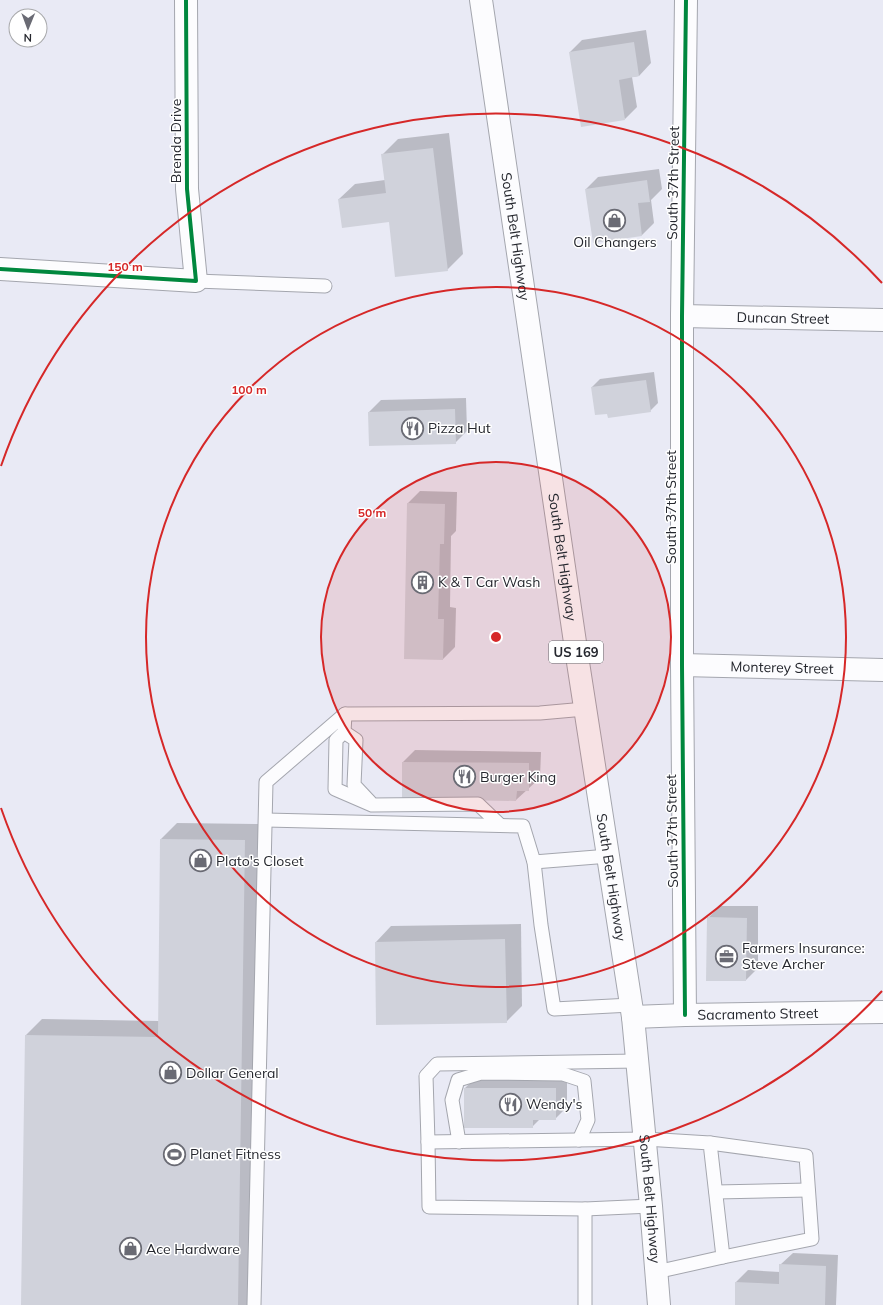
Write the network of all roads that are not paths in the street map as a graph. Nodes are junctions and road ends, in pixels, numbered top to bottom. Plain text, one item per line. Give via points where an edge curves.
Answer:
1 (186, 0) edge
2 (481, 0) edge
3 (686, 0) edge
4 (0, 269) edge
5 (196, 281) junction
6 (325, 286) dead end
7 (682, 316) junction
8 (883, 320) edge
9 (682, 665) junction
10 (883, 670) edge
11 (585, 710) junction
12 (345, 714) junction
13 (344, 732) junction
14 (372, 805) junction
15 (266, 820) junction
16 (500, 825) junction
17 (609, 856) junction
18 (534, 862) junction
19 (632, 1011) junction
20 (883, 1012) edge
21 (685, 1015) junction
22 (638, 1061) junction
23 (645, 1139) junction
24 (579, 1140) junction
25 (428, 1142) junction
26 (460, 1142) junction
27 (710, 1143) junction
28 (808, 1190) junction
29 (716, 1192) junction
30 (651, 1206) junction
31 (585, 1209) junction
32 (723, 1257) junction
33 (656, 1272) junction
34 (254, 1305) edge
35 (585, 1305) edge
36 (658, 1305) edge

1 - 5 street, Brenda Drive via 187,189
2 - 11 street, South Belt Highway / US 169
3 - 7 street, South 37th Street
4 - 5 street
5 - 6 lane
7 - 8 street, Duncan Street
7 - 9 street, South 37th Street
9 - 10 street, Monterey Street
9 - 21 street, South 37th Street
11 - 12 lane
11 - 17 street, South Belt Highway / US 169
12 - 13 lane
12 - 15 lane via 266,782
13 - 14 lane via 356,740 354,785
13 - 14 lane via 336,740 335,789
14 - 16 lane via 478,804
15 - 16 lane
15 - 34 lane
16 - 18 lane via 523,826
17 - 18 lane
17 - 19 street, South Belt Highway / US 169
18 - 19 lane via 554,1009
19 - 21 street, Sacramento Street
19 - 22 street, South Belt Highway / US 169
20 - 21 street, Sacramento Street
22 - 23 street, South Belt Highway / US 169
22 - 25 lane via 438,1064 426,1076
23 - 24 lane
23 - 27 lane
23 - 30 street, South Belt Highway / US 169
24 - 26 lane
24 - 26 lane via 588,1120 584,1081 563,1074 481,1072 458,1080 452,1100
25 - 26 lane
25 - 31 lane via 429,1207
27 - 28 lane via 806,1156
27 - 29 lane
28 - 29 lane
28 - 32 lane via 812,1239
29 - 32 lane
30 - 31 lane
30 - 33 street, South Belt Highway / US 169
31 - 35 lane
32 - 33 lane
33 - 36 street, South Belt Highway / US 169

